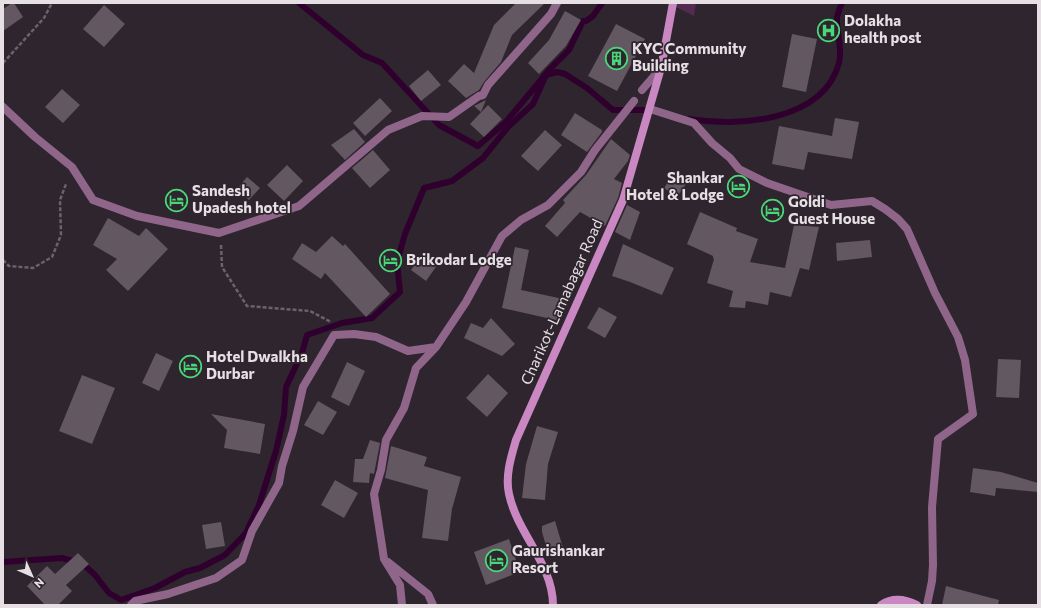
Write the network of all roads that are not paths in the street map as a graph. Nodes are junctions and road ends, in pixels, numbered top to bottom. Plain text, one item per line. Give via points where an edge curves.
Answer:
1 (557, 3) edge
2 (673, 3) edge
3 (660, 68) junction
4 (642, 90) dead end
5 (634, 101) dead end
6 (3, 107) edge
7 (650, 109) junction
8 (436, 348) junction
9 (384, 559) junction
10 (131, 605) edge
11 (402, 605) edge
12 (434, 605) edge
13 (554, 605) edge
14 (881, 605) edge
15 (917, 605) edge
16 (927, 605) edge

1 - 6 street via 551,14 488,85 483,95 449,117 422,116 388,130 299,206 219,233 137,216 93,200 72,167 35,138
2 - 3 main road, Charikot-Lamabagar Road
3 - 4 street
3 - 7 main road, Charikot-Lamabagar Road
5 - 8 street via 581,172 548,205 521,220 502,236 466,302
7 - 13 main road, Charikot-Lamabagar Road via 623,200 516,440 509,464 508,493 547,574 554,594
7 - 16 street via 694,123 739,169 767,183 831,205 872,202 885,209 907,228 935,293 958,337 965,360 973,414 938,439 931,532 934,548 932,581
8 - 9 street via 416,368 404,408 386,440 374,494
8 - 10 street via 408,352 376,337 334,335 303,387 279,483 252,531 242,560 216,578 168,594 135,601
9 - 11 street via 400,585
9 - 12 street via 428,594
14 - 15 main road via 888,601 906,599

